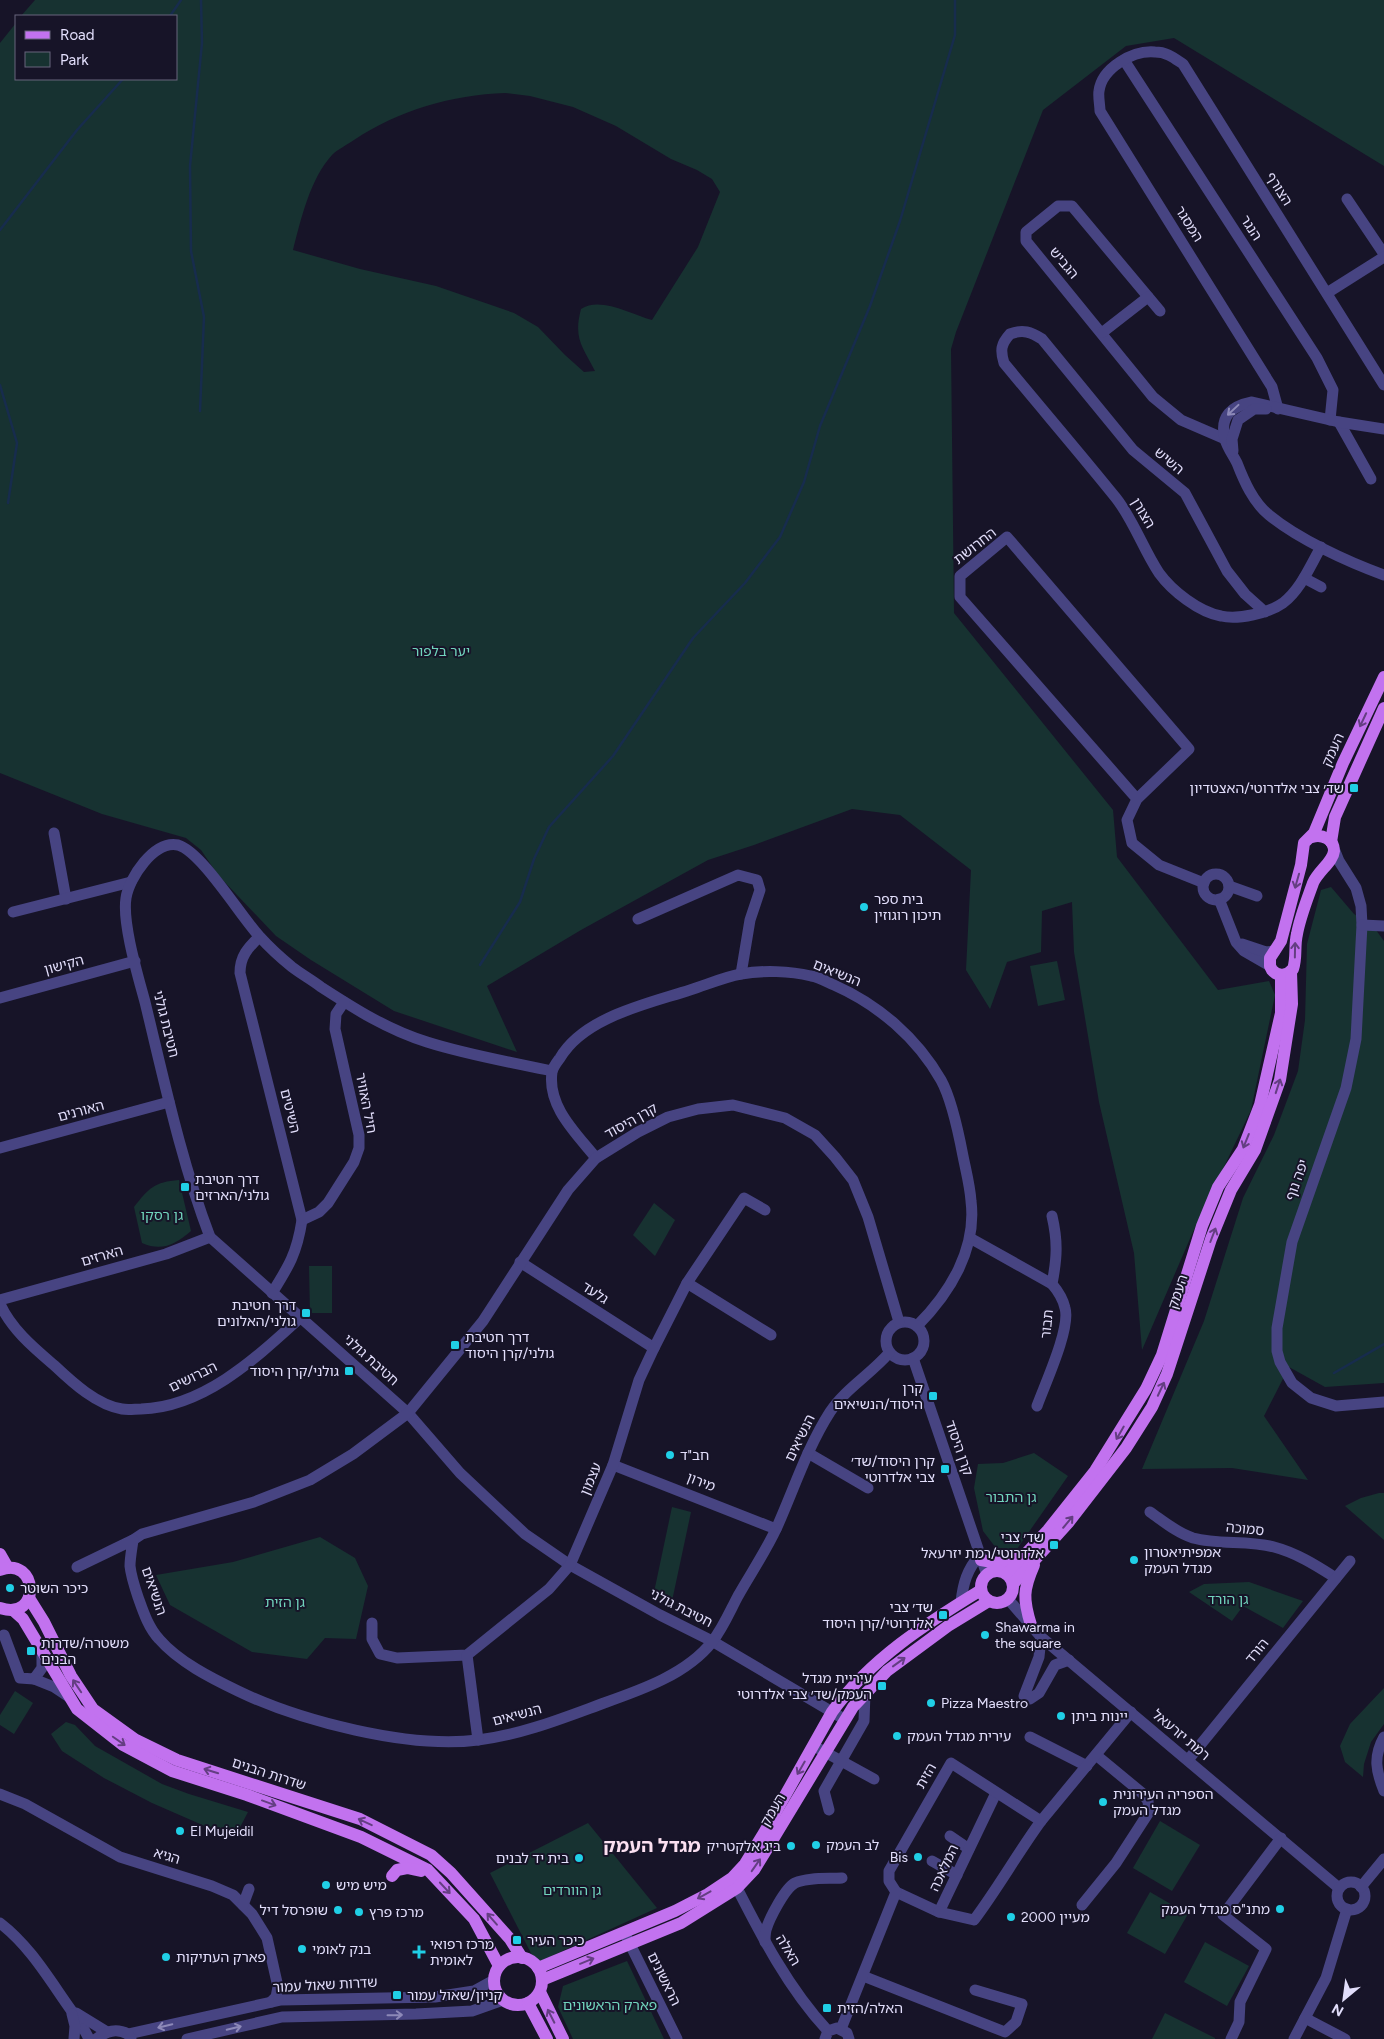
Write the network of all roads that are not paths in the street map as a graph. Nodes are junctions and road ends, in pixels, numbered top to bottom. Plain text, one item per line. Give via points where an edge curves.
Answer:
1 (1124, 60) junction
2 (1346, 199) dead end
3 (1384, 255) edge
4 (1327, 293) junction
5 (1148, 297) junction
6 (1160, 311) dead end
7 (1103, 332) junction
8 (1042, 339) joint
9 (1384, 385) edge
10 (1278, 409) junction
11 (1335, 421) junction
12 (1384, 429) edge
13 (1225, 439) junction
14 (1233, 453) junction
15 (1371, 479) dead end
16 (1321, 546) junction
17 (1383, 575) edge
18 (1304, 578) junction
19 (1321, 587) dead end
20 (1265, 612) junction
21 (1384, 677) edge
22 (1384, 708) edge
23 (1137, 799) junction
24 (54, 833) dead end
25 (1312, 837) junction
26 (1332, 844) junction
27 (1325, 866) junction
28 (131, 882) junction
29 (1204, 883) junction
30 (1229, 886) junction
31 (1356, 888) junction
32 (1257, 896) dead end
33 (66, 899) junction
34 (1219, 899) junction
35 (13, 912) dead end
36 (638, 919) dead end
37 (1362, 925) junction
38 (1384, 926) edge
39 (259, 936) junction
40 (1236, 942) junction
41 (1275, 951) junction
42 (135, 961) junction
43 (1270, 966) junction
44 (1286, 973) junction
45 (741, 974) junction
46 (0, 998) edge
47 (344, 1002) junction
48 (552, 1071) junction
49 (169, 1102) junction
50 (0, 1148) edge
51 (596, 1158) junction
52 (765, 1210) dead end
53 (1052, 1216) dead end
54 (302, 1220) junction
55 (210, 1236) junction
56 (970, 1238) junction
57 (520, 1262) junction
58 (687, 1283) junction
59 (1052, 1284) junction
60 (272, 1293) junction
61 (0, 1300) edge
62 (0, 1304) edge
63 (300, 1318) junction
64 (899, 1322) junction
65 (917, 1326) junction
66 (771, 1335) dead end
67 (654, 1348) junction
68 (889, 1353) junction
69 (913, 1358) junction
70 (1384, 1402) edge
71 (1037, 1406) dead end
72 (408, 1413) junction
73 (808, 1453) junction
74 (613, 1465) junction
75 (868, 1488) dead end
76 (1150, 1512) dead end
77 (776, 1529) junction
78 (133, 1540) junction
79 (1040, 1552) junction
80 (0, 1554) edge
81 (980, 1557) junction
82 (1021, 1557) junction
83 (1350, 1561) dead end
84 (570, 1565) junction
85 (77, 1568) dead end
86 (4, 1569) edge
87 (987, 1575) junction
88 (1336, 1578) junction
89 (1010, 1579) junction
90 (985, 1595) junction
91 (29, 1598) junction
92 (1008, 1599) junction
93 (961, 1602) junction
94 (0, 1608) edge
95 (13, 1610) junction
96 (372, 1623) dead end
97 (1031, 1625) junction
98 (4, 1635) dead end
99 (1041, 1637) junction
100 (712, 1641) junction
101 (42, 1652) junction
102 (467, 1655) junction
103 (1069, 1660) junction
104 (34, 1679) junction
105 (865, 1693) junction
106 (69, 1697) junction
107 (832, 1712) junction
108 (1131, 1712) junction
109 (844, 1719) junction
110 (1030, 1737) dead end
111 (1384, 1737) edge
112 (478, 1740) junction
113 (819, 1749) junction
114 (1096, 1755) junction
115 (1188, 1760) junction
116 (840, 1761) junction
117 (1087, 1766) junction
118 (874, 1780) dead end
119 (1384, 1791) edge
120 (996, 1793) junction
121 (0, 1794) edge
122 (829, 1810) dead end
123 (1041, 1821) junction
124 (950, 1836) dead end
125 (1281, 1838) junction
126 (378, 1845) junction
127 (969, 1849) junction
128 (1384, 1859) edge
129 (932, 1861) dead end
130 (432, 1874) junction
131 (957, 1874) junction
132 (842, 1878) dead end
133 (734, 1883) junction
134 (1361, 1887) junction
135 (1339, 1888) junction
136 (249, 1889) dead end
137 (896, 1892) junction
138 (243, 1905) junction
139 (1082, 1905) dead end
140 (1347, 1910) junction
141 (940, 1912) junction
142 (0, 1923) edge
143 (624, 1932) junction
144 (765, 1942) junction
145 (630, 1944) junction
146 (522, 1958) junction
147 (499, 1966) junction
148 (863, 1976) junction
149 (494, 1980) junction
150 (540, 1980) junction
151 (278, 1987) junction
152 (976, 1990) dead end
153 (297, 1999) junction
154 (503, 2000) junction
155 (271, 2002) junction
156 (528, 2004) junction
157 (71, 2009) junction
158 (1305, 2018) junction
159 (841, 2029) junction
160 (107, 2032) junction
161 (827, 2035) edge
162 (130, 2036) edge
163 (74, 2039) edge
164 (89, 2039) edge
165 (96, 2039) edge
166 (186, 2039) edge
167 (547, 2039) edge
168 (563, 2039) edge
169 (677, 2039) edge
170 (849, 2039) edge
171 (1231, 2039) edge
172 (1294, 2039) edge
173 (1345, 2039) edge

1 - 4 street, הצורף via 1155,52 1169,54 1183,64
1 - 10 street, המסגר via 1110,69 1102,81 1098,92 1100,110 1272,387
1 - 11 street, הנגר via 1317,358 1333,390
2 - 3 street
3 - 4 street
4 - 9 street, הצורף
5 - 6 street, הגביש
5 - 7 street
5 - 7 street, הגביש via 1072,206 1058,206 1026,232 1026,241
7 - 13 street, הגביש via 1154,397 1181,420
8 - 20 street, השיש via 1133,450 1185,493 1227,571
8 - 20 street, הצורן via 1025,331 1010,334 1000,351 1004,363 1127,513 1159,573 1175,592 1196,606 1221,616
10 - 11 street
10 -> 13 street via 1252,402 1239,404 1226,417
10 - 14 street via 1254,409 1238,420 1232,439
11 - 12 street
11 - 15 street
13 - 14 street
14 - 16 street via 1247,486 1266,513 1292,532
16 - 17 street
16 - 18 street, הצורן
18 - 19 street
18 - 20 street, הצורן via 1282,604
21 -> 25 main road, העמק
22 - 26 main road, העמק via 1335,817
23 - 23 street, החרושת via 960,596 960,576 1007,537 1189,749
23 - 29 street, החרושת via 1127,820 1132,844 1159,865
24 - 33 street
25 - 26 main road via 1322,836
25 -> 41 main road, העמק via 1302,848 1301,865 1281,941
26 - 27 main road, העמק via 1333,857
26 - 31 street, יפה נוף
27 - 31 street via 1341,872
44 -> 27 main road, העמק via 1295,964 1297,934 1307,900 1315,878
28 - 33 street
28 - 39 street, חטיבת גולני via 160,848 168,844 179,846 198,859
28 - 42 street, חטיבת גולני via 126,898 126,916
29 - 30 street via 1209,876 1217,874 1225,878
29 - 34 street via 1206,894 1212,899
30 - 32 street
30 - 34 street via 1228,893
31 - 37 street, יפה נוף
33 - 35 street
34 - 40 street
36 - 45 street via 738,875 757,880 760,890 750,920
37 - 38 street
37 - 70 street, יפה נוף via 1354,1056 1346,1088 1294,1234 1276,1340 1285,1373 1300,1391 1311,1398 1336,1406
39 - 47 street via 292,967
39 - 54 street, השיטים via 245,952 240,962 240,973
40 - 41 street via 1266,952
40 - 43 street via 1244,951
41 - 43 main road, העמק via 1270,958
42 - 46 street, הקישון
42 - 49 street, חטיבת גולני
43 - 44 main road via 1274,973
79 -> 44 main road, העמק via 1068,1523 1126,1448 1152,1407 1167,1374 1211,1239 1231,1190 1255,1150 1280,1080 1292,1004
44 -> 82 main road, העמק via 1281,1013 1260,1105 1243,1149 1218,1187 1202,1226 1162,1355 1146,1389 1095,1471 1048,1530
45 - 48 street, הנשיאים via 626,1010 598,1024 576,1038
45 - 56 street, הנשיאים via 782,972 814,976 852,993 880,1011 915,1044 942,1081 958,1131 972,1202
47 - 48 street via 370,1018 426,1042
47 - 54 street, חיל האוויר via 336,1014 335,1029 359,1135 359,1148 354,1162 328,1203 319,1212
48 - 51 street via 556,1103
49 - 50 street, האורנים
49 - 55 street, חטיבת גולני via 198,1207
51 - 57 street, קרן היסוד via 568,1190
51 - 64 street, קרן היסוד via 668,1117 698,1109 732,1105 785,1118 815,1135 853,1180 868,1217
52 - 58 street, עצמון via 744,1198
53 - 59 street via 1057,1256
54 - 60 street, השיטים via 299,1242 291,1263
55 - 60 street, חטיבת גולני
55 - 61 street, הארזים via 166,1254
56 - 59 street
56 - 65 street, הנשיאים via 946,1294
57 - 67 street, גלעד
57 - 72 street, קרן היסוד via 483,1321
58 - 66 street
58 - 67 street, עצמון
59 - 71 street, תבור via 1066,1310 1062,1341
60 - 63 street, חטיבת גולני
62 - 63 street, הברושים via 7,1320 64,1374 90,1395 122,1409 148,1409 195,1396 221,1382 272,1344
63 - 72 street, חטיבת גולני
64 - 65 street
64 - 68 street via 886,1335
65 - 69 street via 924,1340 921,1351
67 - 74 street, עצמון via 639,1380
68 - 69 street via 903,1360
68 - 73 street, הנשיאים via 831,1411
69 - 81 street, קרן היסוד
72 - 78 street, קרן היסוד via 353,1454 310,1480 254,1502 142,1534
72 - 84 street, חטיבת גולני via 460,1474 489,1502 524,1534
73 - 75 street
73 - 77 street, הנשיאים
74 - 77 street, מירון
74 - 84 street, עצמון
76 - 88 street, סמוכה via 1193,1538 1275,1547
77 - 100 street, הנשיאים
78 - 85 street
78 - 112 street, הנשיאים via 130,1566 146,1619 159,1639 212,1678 250,1697 303,1716 369,1733 426,1742
79 - 89 main road, העמק
79 - 97 main road via 1027,1581 1024,1602
80 - 86 main road
81 - 82 main road via 998,1564
81 - 87 street, קרן היסוד
81 - 93 street via 971,1565
82 - 89 main road, העמק
83 - 88 street, הורד
84 - 100 street, חטיבת גולני
84 - 102 street, עצמון via 549,1589
86 - 91 main road via 20,1570 29,1580
87 - 89 main road via 997,1571
87 - 90 main road via 982,1582
88 - 115 street, הורד
89 - 92 main road via 1011,1595
90 - 92 main road via 998,1603
90 - 93 main road, העמק
105 -> 90 main road, העמק via 887,1671
91 - 95 main road via 20,1608
146 -> 91 main road, שדרות הבנים via 510,1939 451,1872 431,1855 360,1819 177,1760 136,1740 93,1709 71,1676
92 - 97 street, רמת יזרעאל
93 - 107 main road, העמק via 880,1659
94 - 95 main road
95 - 101 main road, שדרות הבנים
96 - 102 street via 372,1639 380,1654 397,1658
97 - 99 street, רמת יזרעאל
98 - 104 street via 20,1678
99 - 103 street, רמת יזרעאל
99 - 103 street via 1039,1657 1024,1696 1030,1699 1039,1693 1055,1665
100 - 107 street, חטיבת גולני
100 - 112 street, הנשיאים via 696,1659 635,1693 534,1728
101 - 104 street via 42,1668
101 - 106 main road, שדרות הבנים
102 - 112 street
103 - 108 street, רמת יזרעאל
104 - 106 street
105 - 109 main road, העמק
105 - 116 street via 864,1721
106 -> 126 main road, שדרות הבנים via 77,1710 123,1745 172,1771 247,1795
107 - 109 street, חטיבת גולני
107 - 113 main road, העמק
108 - 114 street
108 - 115 street, רמת יזרעאל
109 - 113 main road, העמק
110 - 117 street
111 - 119 street via 1376,1761
113 - 116 street
113 - 133 main road, העמק
114 - 117 street
114 - 139 street via 1142,1793 1148,1801 1149,1812 1116,1863
115 - 125 street, רמת יזרעאל
116 - 118 street
116 - 122 street via 824,1792
117 - 123 street
120 - 123 street, הזית
120 - 127 street, המלאכה
120 - 137 street, הזית via 951,1763 889,1871 889,1881
121 - 138 street, הגיא via 25,1804 120,1857 212,1886 233,1895
123 - 141 street via 974,1920
124 - 127 street
125 - 135 street, רמת יזרעאל
125 - 171 street via 1223,1915 1266,1949 1240,2002 1239,2022
126 - 130 main road, שדרות הבנים
126 - 130 main road via 390,1857 392,1876 396,1870 407,1868
127 - 131 street, המלאכה
128 - 134 street
129 - 131 street
130 -> 147 main road, שדרות הבנים via 474,1919
131 - 141 street, המלאכה
132 - 144 street via 793,1884 774,1913 766,1930
133 -> 143 main road, העמק
133 - 144 street, האלה
133 - 145 main road, העמק via 682,1923
134 - 135 street via 1352,1882
134 - 140 street via 1364,1893 1362,1904
135 - 140 street via 1338,1902
136 - 138 street
137 - 141 street, המלאכה
137 - 148 street
138 - 151 street, הגיא via 267,1938
140 - 158 street via 1326,1978
142 - 157 street via 40,1964
143 - 145 street, הראשונים
143 - 150 main road, העמק
144 - 161 street, האלה
150 -> 145 main road, העמק
145 - 169 street, הראשונים
146 - 147 main road via 514,1958
146 - 150 main road via 534,1963
147 - 149 main road
148 - 152 street via 1005,2032 1016,2022 1022,2004
148 - 159 street
149 - 153 street, שדרות שאול עמור via 474,1991 435,1996
149 - 154 main road
150 - 156 main road via 535,1999
168 -> 150 main road
151 - 153 street via 285,1995
151 - 155 street via 276,1998
153 - 155 street, שדרות שאול עמור
154 - 156 main road via 519,2006
166 -> 154 street via 282,2017 472,2011
155 -> 162 street, שדרות שאול עמור
156 - 167 main road
157 - 160 street
157 - 163 street via 76,2026
157 - 164 street
158 - 172 street
158 - 173 street
159 - 161 street via 834,2028
159 - 170 street
160 - 162 street, שדרות שאול עמור via 118,2030
160 - 165 street

